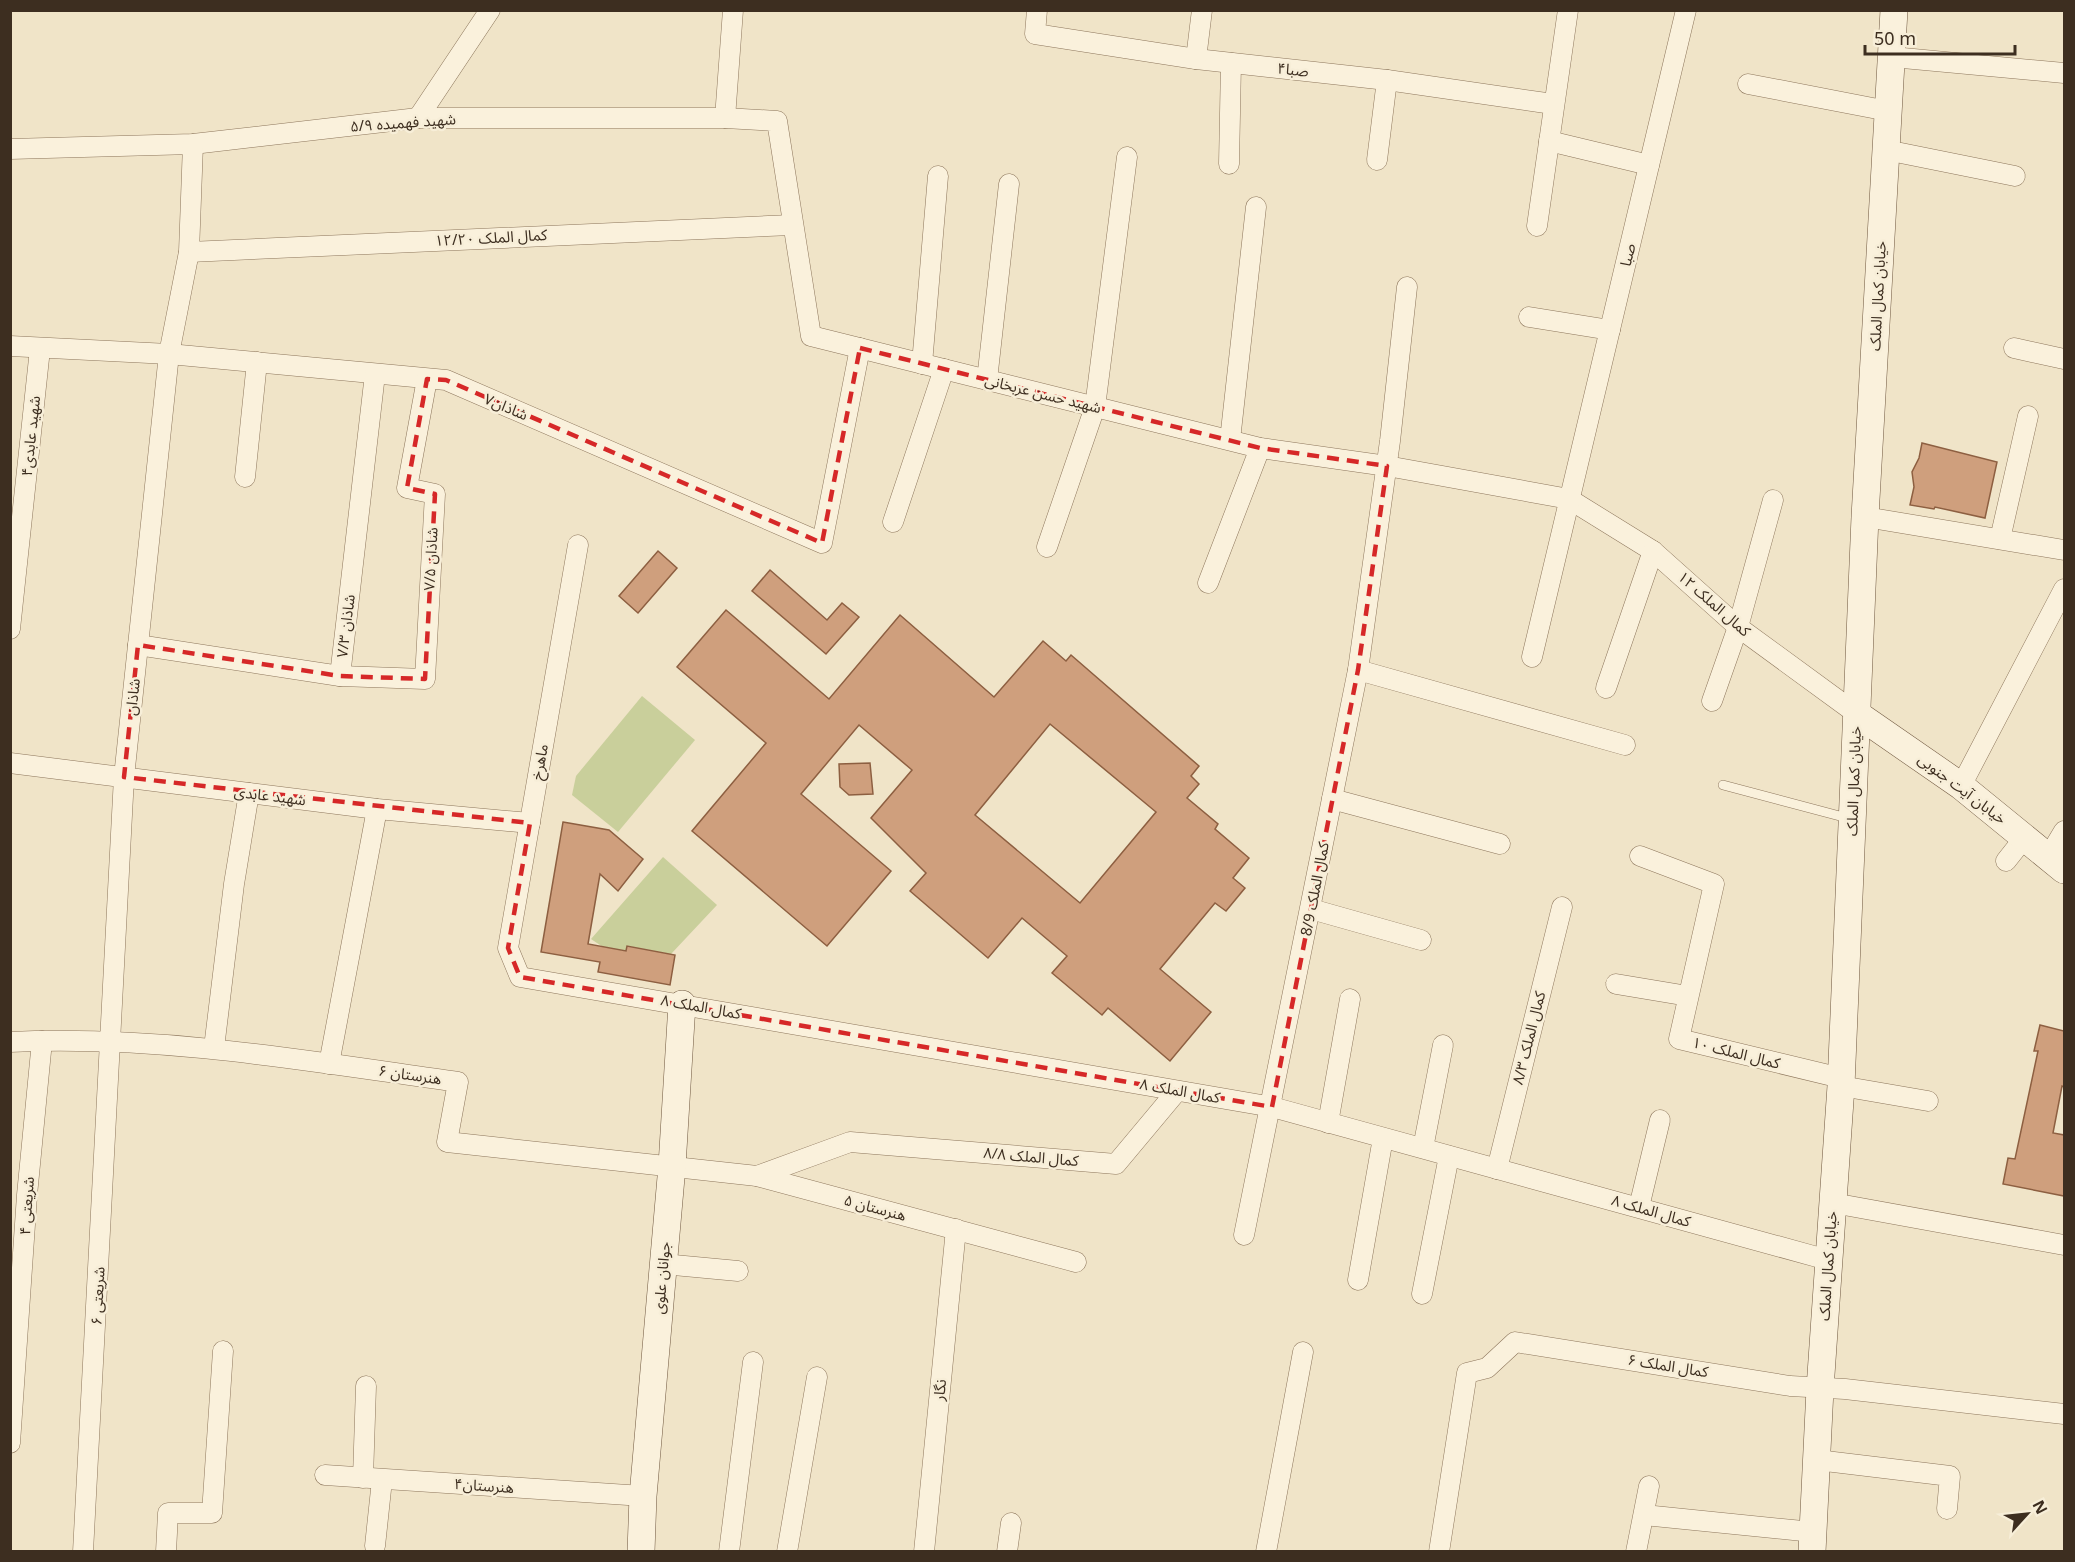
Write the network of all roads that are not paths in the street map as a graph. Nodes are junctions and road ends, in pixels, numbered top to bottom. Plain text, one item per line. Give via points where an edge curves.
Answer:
1 (490, 10) edge
2 (733, 10) edge
3 (1037, 10) edge
4 (1202, 10) edge
5 (1568, 10) edge
6 (1686, 10) edge
7 (1894, 10) edge
8 (1892, 57) junction
9 (1196, 59) junction
10 (1231, 63) junction
11 (2064, 73) edge
12 (1387, 80) junction
13 (1748, 84) dead end
14 (1553, 104) junction
15 (1888, 111) junction
16 (418, 118) junction
17 (725, 118) junction
18 (1549, 141) junction
19 (193, 144) junction
20 (10, 148) edge
21 (1886, 150) junction
22 (1127, 157) dead end
23 (1377, 160) dead end
24 (1229, 164) dead end
25 (1649, 165) junction
26 (938, 176) dead end
27 (2015, 176) dead end
28 (1009, 184) dead end
29 (1257, 207) dead end
30 (792, 225) junction
31 (1537, 226) dead end
32 (189, 252) junction
33 (1407, 287) dead end
34 (1529, 317) dead end
35 (1610, 330) junction
36 (10, 346) edge
37 (860, 348) junction
38 (2014, 348) dead end
39 (40, 349) junction
40 (169, 354) junction
41 (2064, 359) edge
42 (257, 362) junction
43 (922, 364) junction
44 (944, 369) junction
45 (375, 374) junction
46 (427, 379) junction
47 (987, 380) junction
48 (1095, 407) junction
49 (2028, 416) dead end
50 (1230, 440) junction
51 (1260, 448) junction
52 (1387, 466) junction
53 (245, 477) dead end
54 (1569, 499) junction
55 (1773, 500) dead end
56 (1865, 517) junction
57 (893, 522) dead end
58 (2000, 539) junction
59 (578, 545) dead end
60 (1047, 547) dead end
61 (2064, 550) edge
62 (1653, 551) junction
63 (1208, 583) dead end
64 (2064, 589) edge
65 (1737, 627) junction
66 (10, 629) edge
67 (138, 645) junction
68 (1532, 657) dead end
69 (1358, 670) junction
70 (340, 676) junction
71 (1606, 688) dead end
72 (1712, 701) dead end
73 (1857, 714) junction
74 (1625, 745) dead end
75 (10, 763) edge
76 (124, 777) junction
77 (1723, 785) dead end
78 (1961, 786) junction
79 (249, 793) junction
80 (1332, 799) junction
81 (377, 809) junction
82 (1852, 820) junction
83 (530, 823) junction
84 (2064, 831) edge
85 (2025, 837) junction
86 (1500, 844) dead end
87 (1640, 856) dead end
88 (2006, 861) dead end
89 (2056, 863) edge
90 (1562, 907) dead end
91 (1311, 909) junction
92 (1421, 940) dead end
93 (520, 977) joint
94 (1616, 984) dead end
95 (1688, 996) junction
96 (1350, 999) dead end
97 (682, 1004) junction
98 (42, 1041) junction
99 (112, 1041) junction
100 (10, 1042) edge
101 (1443, 1045) dead end
102 (214, 1048) junction
103 (329, 1064) junction
104 (1841, 1082) junction
105 (1177, 1091) junction
106 (1928, 1101) dead end
107 (1272, 1107) junction
108 (1660, 1119) dead end
109 (1328, 1123) junction
110 (1383, 1138) junction
111 (1423, 1148) junction
112 (1449, 1156) junction
113 (672, 1166) junction
114 (1497, 1169) junction
115 (757, 1176) junction
116 (19, 1194) edge
117 (1833, 1203) junction
118 (1639, 1207) junction
119 (956, 1229) junction
120 (1244, 1235) dead end
121 (2064, 1245) edge
122 (1828, 1260) junction
123 (1076, 1262) dead end
124 (663, 1264) junction
125 (738, 1271) dead end
126 (1358, 1280) dead end
127 (1422, 1294) dead end
128 (16, 1297) edge
129 (223, 1351) dead end
130 (1304, 1352) dead end
131 (753, 1362) dead end
132 (817, 1377) dead end
133 (366, 1386) dead end
134 (1820, 1389) junction
135 (12, 1414) edge
136 (2064, 1414) edge
137 (10, 1443) edge
138 (1817, 1460) junction
139 (325, 1474) dead end
140 (373, 1479) junction
141 (1649, 1486) dead end
142 (643, 1496) junction
143 (1947, 1509) dead end
144 (1644, 1515) junction
145 (1011, 1523) dead end
146 (1813, 1542) edge
147 (375, 1546) dead end
148 (83, 1551) edge
149 (165, 1551) edge
150 (641, 1551) edge
151 (729, 1551) edge
152 (787, 1551) edge
153 (924, 1551) edge
154 (1007, 1551) edge
155 (1266, 1551) edge
156 (1439, 1551) edge
157 (1636, 1551) edge

1 - 16 street
2 - 17 street
3 - 9 street, صبا۴ via 1035,34
4 - 9 street
5 - 14 street
6 - 25 street, صبا
7 - 8 main road, خیابان کمال الملک
8 - 11 street
8 - 15 main road, خیابان کمال الملک
9 - 10 street, صبا۴
10 - 12 street, صبا۴
10 - 24 street
12 - 14 street, صبا۴
12 - 23 street
13 - 15 street
14 - 18 street
15 - 21 main road, خیابان کمال الملک
16 - 17 street, شهید فهمیده ۵/۹
16 - 19 street, شهید فهمیده ۵/۹
17 - 30 street, شهید فهمیده ۵/۹ via 777,122
18 - 25 street
18 - 31 street
19 - 20 street, شهید فهمیده ۵/۹
19 - 32 street, شاذان
21 - 27 street
21 - 56 main road, خیابان کمال الملک
22 - 48 street
25 - 35 street, صبا
26 - 43 street
28 - 47 street
29 - 50 street
30 - 32 street, کمال الملک ۱۲/۲۰
30 - 37 street, شهید حسن عربخانی via 811,336
32 - 40 street, شاذان
33 - 52 street, کمال الملک 8/9
34 - 35 street
35 - 54 street, صبا
36 - 39 street, شاذان۷
37 - 43 street, شهید حسن عربخانی
37 - 46 street, شاذان۷ via 822,543 446,381
38 - 41 street
39 - 40 street, شاذان۷
39 - 66 street, شهید عابدی۴
40 - 42 street, شاذان۷
40 - 67 street, شاذان
42 - 45 street, شاذان۷
42 - 53 street
43 - 44 street, شهید حسن عربخانی
44 - 47 street, شهید حسن عربخانی
44 - 57 street
45 - 46 street, شاذان۷
45 - 70 street, شاذان ۷/۳
46 - 70 street, شاذان ۷/۵ via 407,488 435,494 425,679
47 - 48 street, شهید حسن عربخانی
48 - 50 street, شهید حسن عربخانی
48 - 60 street
49 - 58 street
50 - 51 street, شهید حسن عربخانی
51 - 52 street, شهید حسن عربخانی
51 - 63 street
52 - 54 street, شهید حسن عربخانی
52 - 69 street, کمال الملک 8/9
54 - 62 street, کمال الملک ۱۲
54 - 68 street, صبا
55 - 65 street
56 - 58 street
56 - 73 main road, خیابان کمال الملک
58 - 61 street
59 - 83 street, ماهرخ
62 - 65 street, کمال الملک ۱۲
62 - 71 street
64 - 78 street
65 - 72 street
65 - 73 street, کمال الملک ۱۲
67 - 70 street, شاذان ۷/۳
67 - 76 street, شاذان
69 - 74 street
69 - 80 street, کمال الملک 8/9
73 - 78 main road, خیابان آیت جنوبی
73 - 82 main road, خیابان کمال الملک
75 - 76 street, شهید عابدی
76 - 79 street, شهید عابدی
76 - 99 street, شاذان
77 - 82 lane
78 - 85 main road, خیابان آیت جنوبی
79 - 81 street, شهید عابدی
79 - 102 street
80 - 86 street
80 - 91 street, کمال الملک 8/9
81 - 83 street, شهید عابدی
81 - 103 street
82 - 104 main road, خیابان کمال الملک
83 - 93 street, ماهرخ via 508,948
84 - 89 street
85 - 88 street
85 - 89 main road, خیابان آیت جنوبی
87 - 95 street, کمال الملک ۱۰ via 1714,884
90 - 114 street, کمال الملک ۸/۳
91 - 92 street
91 - 107 street, کمال الملک 8/9
93 - 97 street, کمال الملک ۸
94 - 95 street
95 - 104 street, کمال الملک ۱۰ via 1679,1039
96 - 109 street
97 - 105 street, کمال الملک ۸
97 - 113 main road, جوانان علوی
98 - 99 street, هنرستان ۶
98 - 100 street, هنرستان ۶
98 - 116 street, شریعتی ۴
99 - 102 street, هنرستان ۶
99 - 148 street, شریعتی ۶
101 - 111 street
102 - 103 street, هنرستان ۶
103 - 113 street, هنرستان ۶ via 458,1082 447,1142
104 - 106 street
104 - 117 main road, خیابان کمال الملک
105 - 107 street, کمال الملک ۸
105 - 115 street, کمال الملک ۸/۸ via 1116,1164 850,1142
107 - 109 street, کمال الملک ۸
107 - 120 street, کمال الملک 8/9
108 - 118 street
109 - 110 street, کمال الملک ۸
110 - 111 street, کمال الملک ۸
110 - 126 street
111 - 112 street, کمال الملک ۸
112 - 114 street, کمال الملک ۸
112 - 127 street
113 - 115 street, هنرستان ۵
113 - 124 main road, جوانان علوی
114 - 118 street, کمال الملک ۸
115 - 119 street, هنرستان ۵
116 - 128 street, شریعتی ۴
117 - 121 street
117 - 122 main road, خیابان کمال الملک
118 - 122 street, کمال الملک ۸
119 - 123 street, هنرستان ۵
119 - 153 street, نگار
122 - 134 main road, خیابان کمال الملک
124 - 125 street
124 - 142 main road, جوانان علوی
128 - 135 street, شریعتی ۴
129 - 149 street via 212,1513 168,1513
130 - 155 street
131 - 151 street
132 - 152 street
133 - 140 street
134 - 136 street, کمال الملک ۶
134 - 138 main road, خیابان کمال الملک
134 - 156 street, کمال الملک ۶ via 1515,1342 1487,1368 1467,1373
135 - 137 street, شریعتی ۴
138 - 143 street via 1950,1476
138 - 146 main road, خیابان کمال الملک
139 - 140 street, هنرستان۴
140 - 142 street, هنرستان۴
140 - 147 street
141 - 144 street
142 - 150 main road, جوانان علوی
144 - 146 street
144 - 157 street
145 - 154 street

